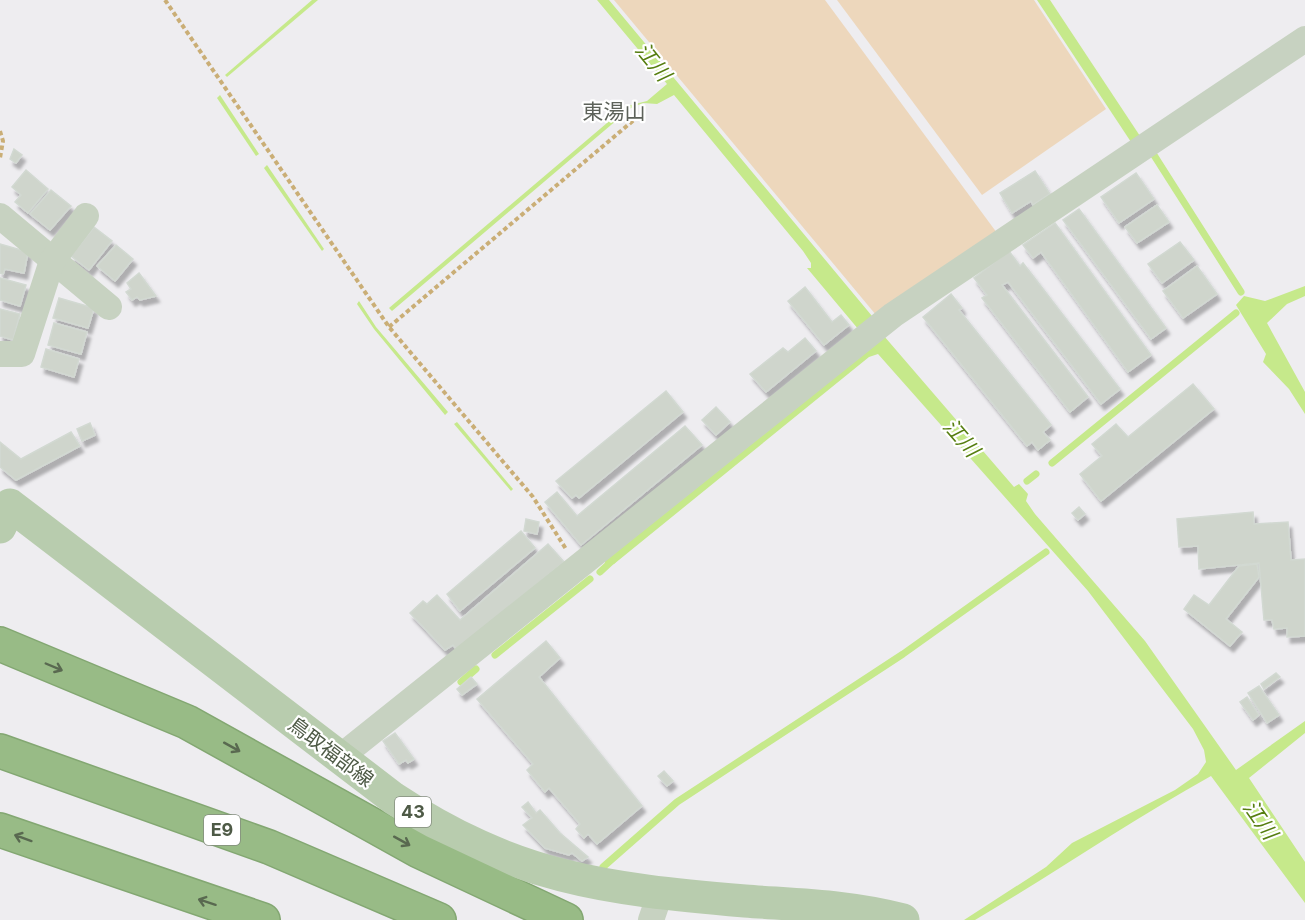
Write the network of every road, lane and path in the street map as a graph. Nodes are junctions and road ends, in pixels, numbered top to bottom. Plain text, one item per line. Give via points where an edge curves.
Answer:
1 (165, 0) edge
2 (1305, 39) edge
3 (641, 114) dead end
4 (0, 131) edge
5 (0, 158) edge
6 (0, 216) edge
7 (86, 216) dead end
8 (52, 261) junction
9 (109, 308) dead end
10 (389, 327) junction
11 (0, 354) edge
12 (0, 527) edge
13 (579, 569) junction
14 (0, 644) edge
15 (0, 751) edge
16 (339, 759) junction
17 (0, 768) edge
18 (0, 830) edge
19 (656, 907) edge
20 (263, 920) edge
21 (392, 920) edge
22 (439, 920) edge
23 (567, 920) edge
24 (903, 920) edge

1 - 10 path
2 - 13 street via 893,315
3 - 10 path
4 - 5 path
6 - 8 street
7 - 8 street
8 - 9 street
8 - 11 street via 22,354
10 - 13 path via 533,497
12 - 16 main road, 鳥取福部線 / 43 via 10,505
13 - 16 street
14 -> 23 highway via 187,722 419,851
15 - 22 highway, E9 via 269,847
16 - 19 main road, 鳥取福部線 / 43 via 423,818 490,852
17 - 21 highway, E9 via 231,854
20 -> 18 highway
19 - 24 main road, 鳥取福部線 / 43 via 851,910

